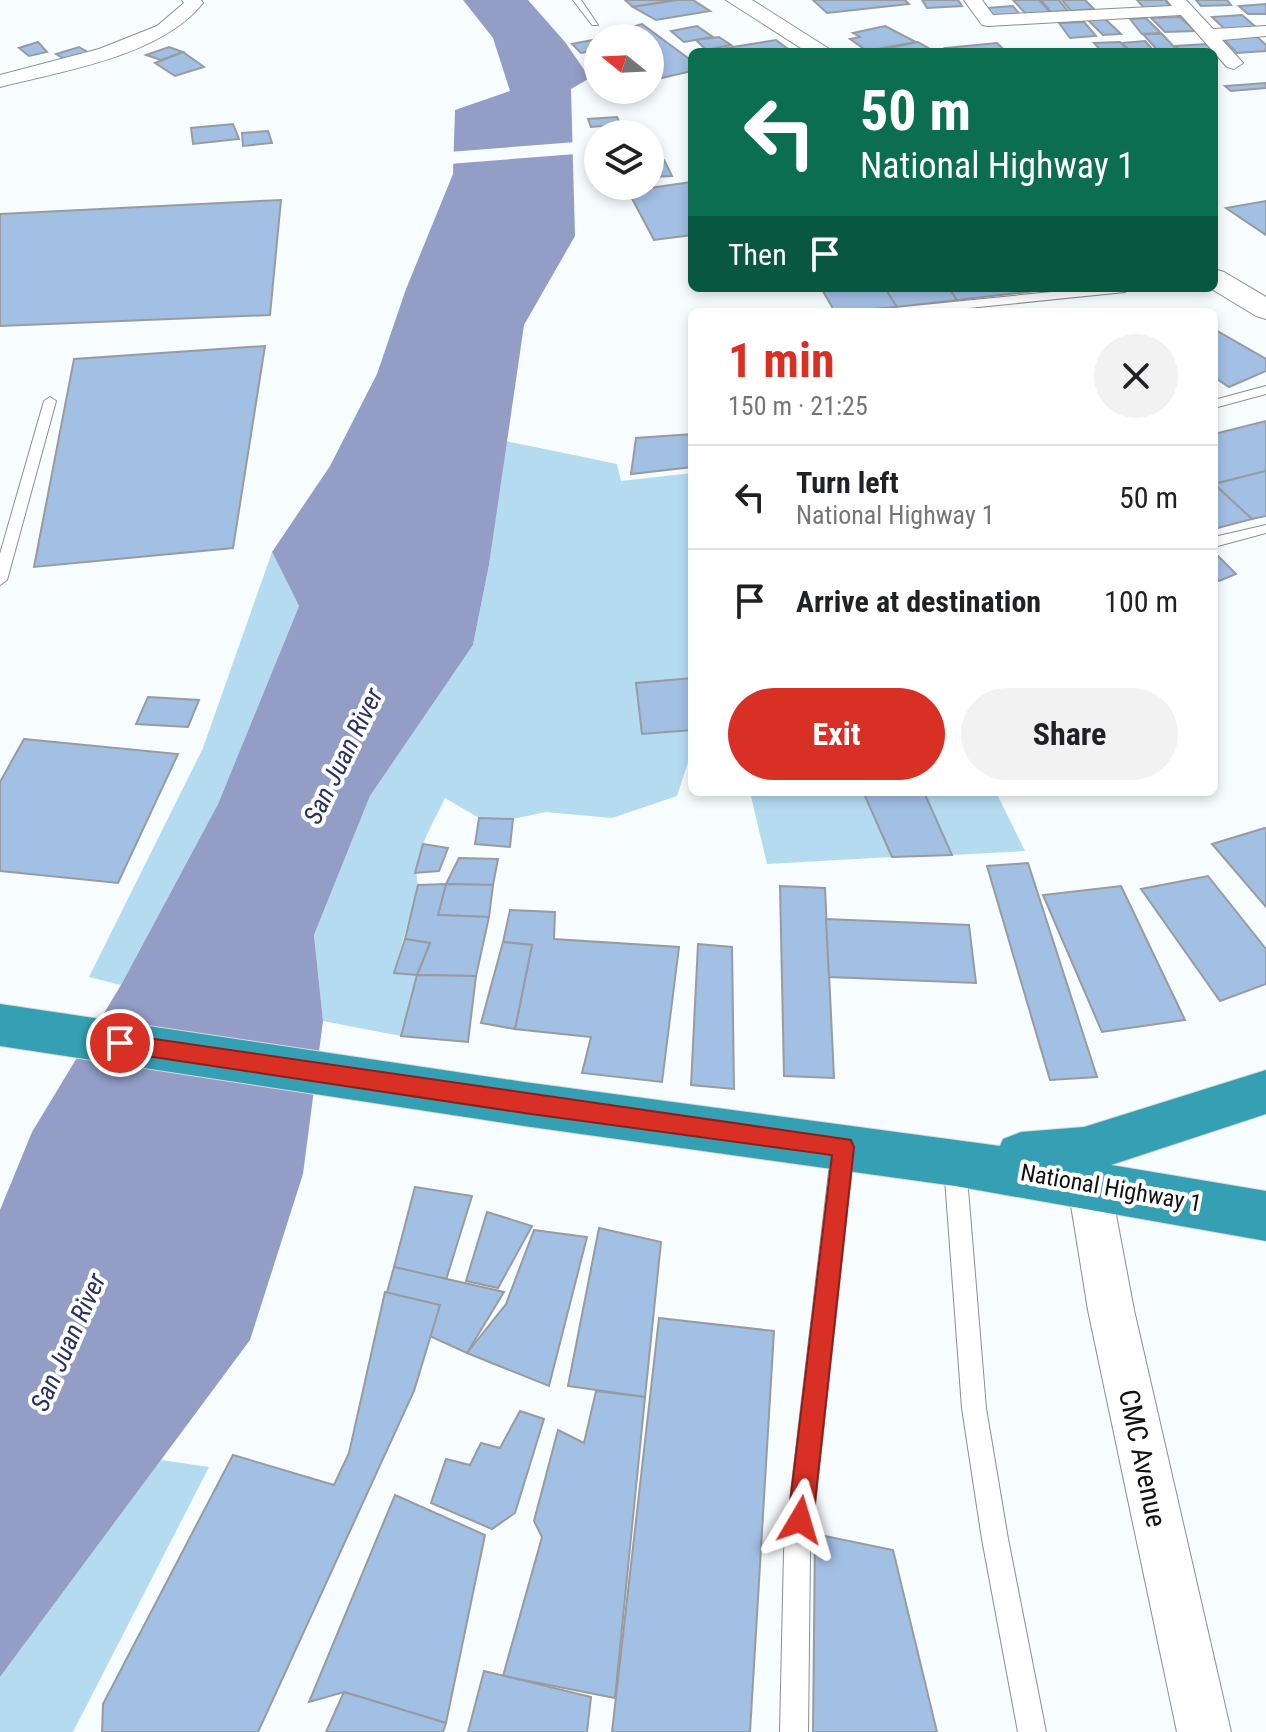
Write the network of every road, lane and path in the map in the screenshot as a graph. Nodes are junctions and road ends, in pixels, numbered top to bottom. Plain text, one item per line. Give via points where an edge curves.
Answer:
1 (191, 0) edge
2 (577, 0) edge
3 (737, 0) edge
4 (973, 0) edge
5 (1181, 5) edge
6 (595, 23) dead end
7 (1266, 31) edge
8 (1210, 35) junction
9 (816, 48) edge
10 (1218, 66) edge
11 (0, 81) edge
12 (1218, 280) edge
13 (1086, 292) edge
14 (932, 308) edge
15 (1266, 310) edge
16 (1266, 390) edge
17 (50, 401) dead end
18 (1218, 403) edge
19 (1266, 529) edge
20 (1218, 541) edge
21 (0, 580) edge
22 (13, 1027) edge
23 (1266, 1092) edge
24 (843, 1147) junction
25 (955, 1162) junction
26 (1086, 1167) junction
27 (1266, 1216) edge
28 (794, 1732) edge
29 (1032, 1732) edge
30 (1204, 1732) edge

1 - 11 street via 194,3 163,30 106,53
2 - 6 lane
3 - 9 main road
4 - 5 street via 988,21
5 - 8 street
7 - 8 street
8 - 10 street via 1243,63
12 - 15 main road
13 - 14 lane
16 - 18 lane
17 - 21 lane
19 - 20 lane
22 - 24 highway, National Highway 1
23 - 26 highway, National Highway 1
24 - 25 highway, National Highway 1
24 - 28 lane via 797,1551
25 - 26 highway, National Highway 1
25 - 29 lane via 974,1408
26 - 27 highway, National Highway 1
26 - 30 street, CMC Avenue via 1111,1310

